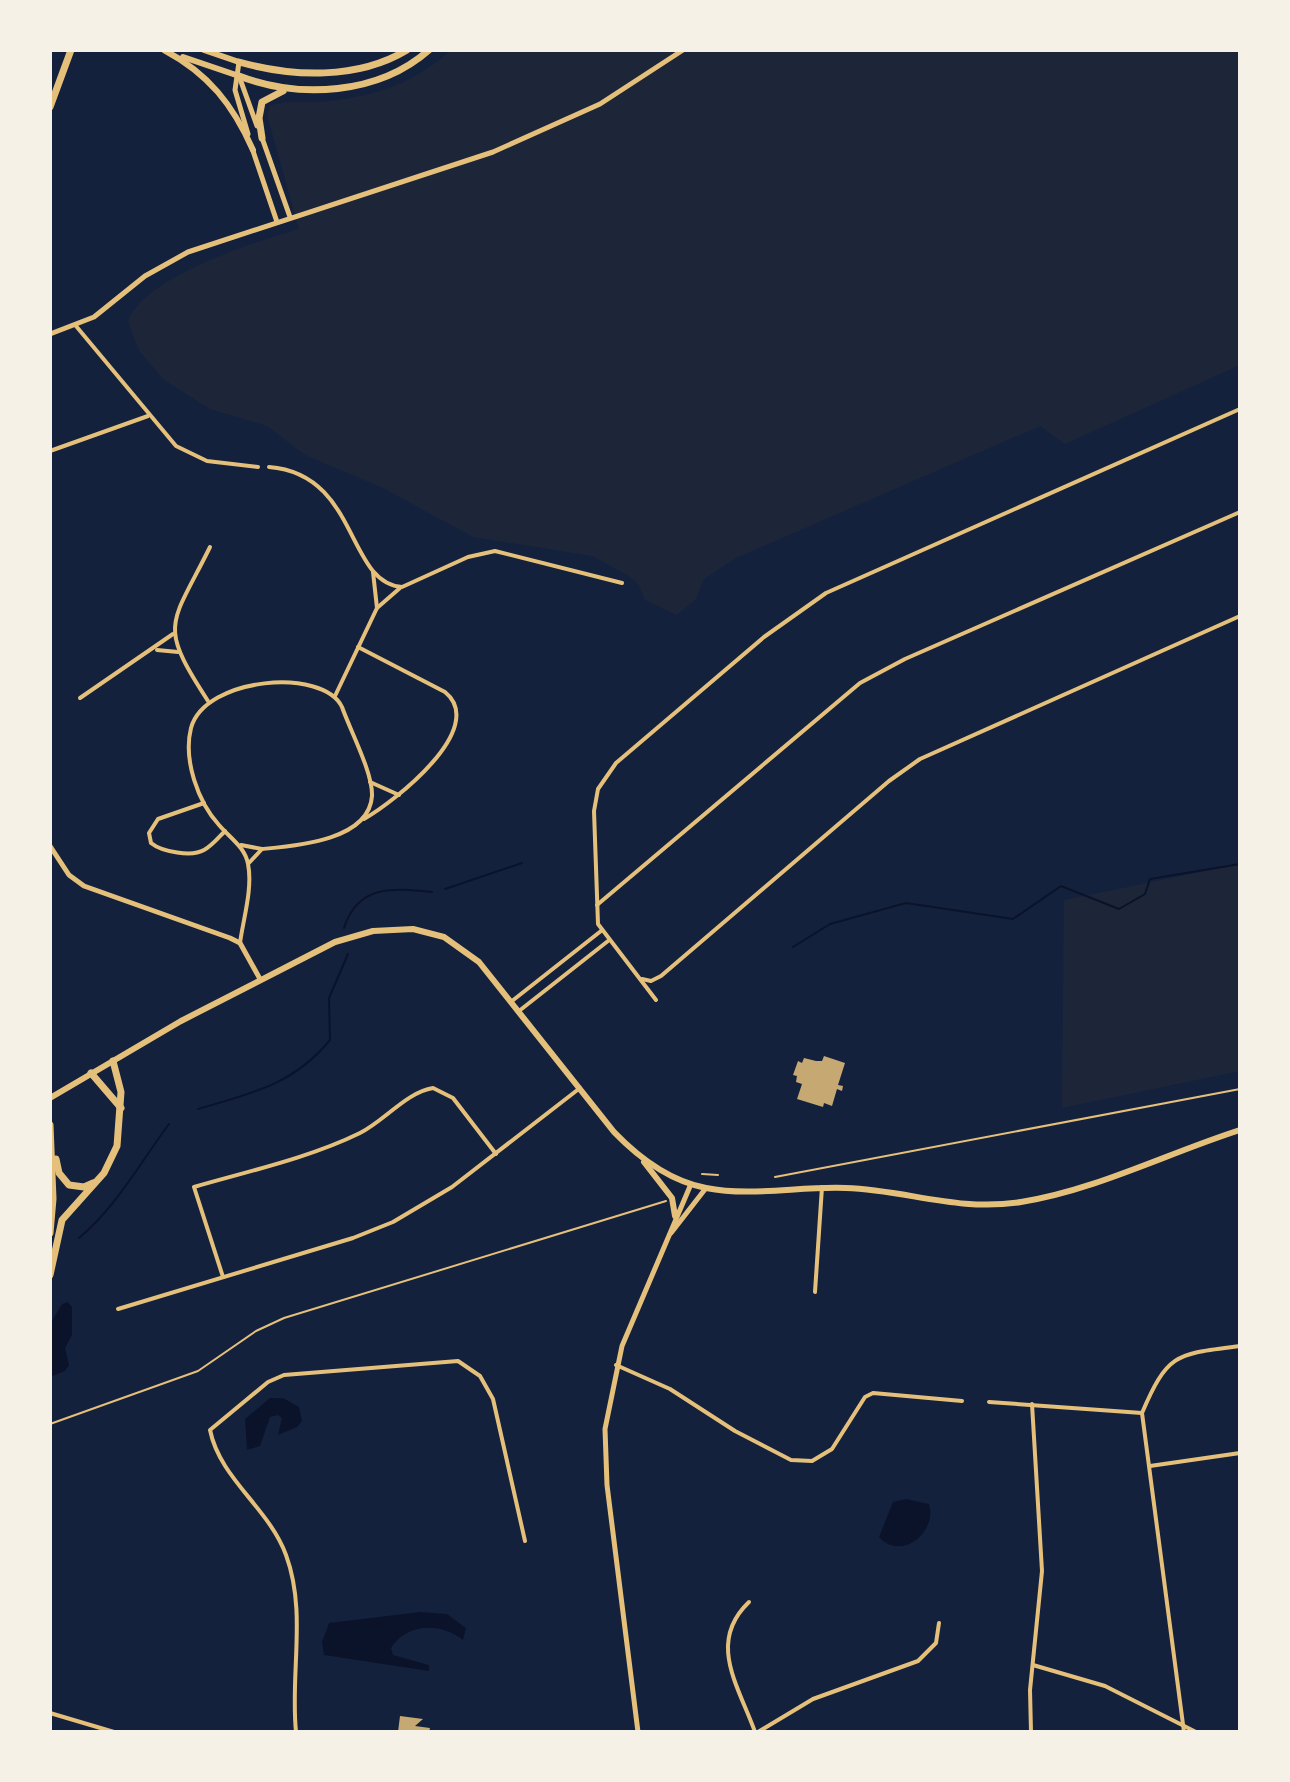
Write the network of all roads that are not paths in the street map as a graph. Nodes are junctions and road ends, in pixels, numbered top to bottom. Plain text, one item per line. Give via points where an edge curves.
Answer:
1 (71, 50) edge
2 (164, 50) edge
3 (204, 50) edge
4 (407, 50) edge
5 (429, 50) edge
6 (683, 50) edge
7 (239, 62) junction
8 (239, 76) junction
9 (302, 89) junction
10 (50, 107) edge
11 (262, 138) junction
12 (253, 150) junction
13 (290, 217) junction
14 (277, 222) junction
15 (76, 326) junction
16 (50, 334) edge
17 (1240, 409) edge
18 (148, 416) junction
19 (50, 451) edge
20 (258, 467) dead end
21 (269, 467) dead end
22 (1240, 512) edge
23 (210, 547) dead end
24 (373, 572) junction
25 (622, 583) dead end
26 (402, 587) junction
27 (377, 608) junction
28 (1240, 616) edge
29 (173, 634) junction
30 (358, 647) junction
31 (152, 651) junction
32 (178, 652) junction
33 (335, 696) junction
34 (80, 698) dead end
35 (208, 701) junction
36 (370, 782) junction
37 (399, 795) junction
38 (204, 803) junction
39 (355, 825) junction
40 (225, 831) junction
41 (238, 844) junction
42 (50, 846) edge
43 (262, 849) junction
44 (248, 864) junction
45 (596, 906) junction
46 (601, 931) junction
47 (609, 941) junction
48 (240, 943) junction
49 (640, 978) junction
50 (260, 979) junction
51 (656, 1000) dead end
52 (511, 1002) junction
53 (519, 1011) junction
54 (113, 1061) junction
55 (91, 1073) junction
56 (580, 1088) junction
57 (50, 1098) edge
58 (121, 1108) junction
59 (50, 1125) edge
60 (1240, 1130) edge
61 (496, 1154) junction
62 (639, 1156) junction
63 (99, 1180) junction
64 (691, 1184) junction
65 (822, 1187) junction
66 (706, 1188) junction
67 (675, 1216) junction
68 (50, 1233) edge
69 (671, 1234) junction
70 (50, 1275) edge
71 (223, 1277) junction
72 (815, 1292) dead end
73 (118, 1309) dead end
74 (1240, 1346) edge
75 (616, 1365) junction
76 (962, 1401) dead end
77 (989, 1402) dead end
78 (1032, 1404) junction
79 (1142, 1413) junction
80 (1240, 1453) edge
81 (1150, 1466) junction
82 (525, 1541) dead end
83 (749, 1602) dead end
84 (939, 1623) dead end
85 (1033, 1665) junction
86 (50, 1713) edge
87 (1183, 1725) junction
88 (114, 1732) edge
89 (296, 1732) edge
90 (638, 1732) edge
91 (756, 1732) edge
92 (1031, 1732) edge
93 (1184, 1732) edge
94 (1196, 1732) edge

1 - 10 highway
2 - 8 main road
2 - 12 main road via 199,70 222,94
3 - 7 main road
4 - 7 highway via 365,67 319,73 281,73
5 - 9 highway via 408,67 372,82
6 - 13 street via 607,100 526,138 453,167
7 - 8 street
8 - 9 highway
8 - 11 street
8 - 12 street via 236,97
9 - 11 highway via 272,94 262,102
11 - 13 street
12 - 14 street
13 - 14 street
14 - 15 street via 175,258
15 - 16 street
15 - 18 street
17 - 45 street via 854,579 776,628 609,772 598,789 594,811
18 - 19 street
18 - 20 street via 194,457 224,466
21 - 24 street via 297,472 322,487
22 - 45 street via 868,678 820,713
23 - 29 street via 177,614
24 - 26 street via 389,585
24 - 27 street
25 - 26 street via 495,551 468,557
26 - 27 street
27 - 30 street
28 - 49 street via 920,759 661,976 651,981
29 - 31 street
29 - 32 street
30 - 33 street
30 - 37 street via 455,703 458,719 453,734
31 - 32 street
31 - 34 street
32 - 35 street
33 - 35 street via 306,686 270,684 237,688
33 - 36 street
35 - 38 street via 194,719 189,746
36 - 37 street
36 - 39 street via 370,805
37 - 39 street
38 - 40 street
38 - 40 street via 158,819 149,833 151,843 195,853
39 - 43 street via 323,841
40 - 41 street
41 - 43 street
41 - 44 street
42 - 48 street via 69,875 84,886
43 - 44 street
44 - 48 street
45 - 46 street
46 - 47 street
46 - 52 street
47 - 49 street
47 - 53 street
48 - 50 street
49 - 51 street
50 - 52 main road via 355,935 413,929 444,937 470,953
50 - 54 main road
52 - 53 main road
53 - 56 main road
54 - 55 main road
54 - 58 highway
55 - 57 main road
55 - 58 highway
56 - 61 street
56 - 62 main road
58 - 63 highway via 117,1146
59 - 63 highway via 64,1180 84,1187
59 - 68 highway
60 - 65 main road via 1020,1202 966,1206 861,1188
61 - 71 street via 393,1222
61 - 71 street via 453,1098 433,1088 346,1139 194,1187
62 - 64 main road
62 - 67 main road via 668,1190
63 - 70 highway via 62,1220
64 - 66 main road
64 - 67 street
65 - 66 main road
65 - 72 street
66 - 69 street
67 - 69 street
69 - 75 street
71 - 73 street
74 - 79 street via 1176,1359 1156,1380
75 - 76 street via 670,1389 791,1460 812,1461 832,1449 865,1397 873,1393
75 - 90 street via 605,1465
77 - 78 street
78 - 79 street
78 - 85 street via 1042,1571
79 - 81 street
80 - 81 street
81 - 87 street
82 - 89 street via 493,1399 480,1376 458,1361 284,1375 210,1430 219,1457 287,1557 298,1633
83 - 91 street via 729,1625 726,1642
84 - 91 street via 936,1643 918,1661 813,1699
85 - 87 street via 1105,1686
85 - 92 street
86 - 88 street
87 - 93 street
87 - 94 street

